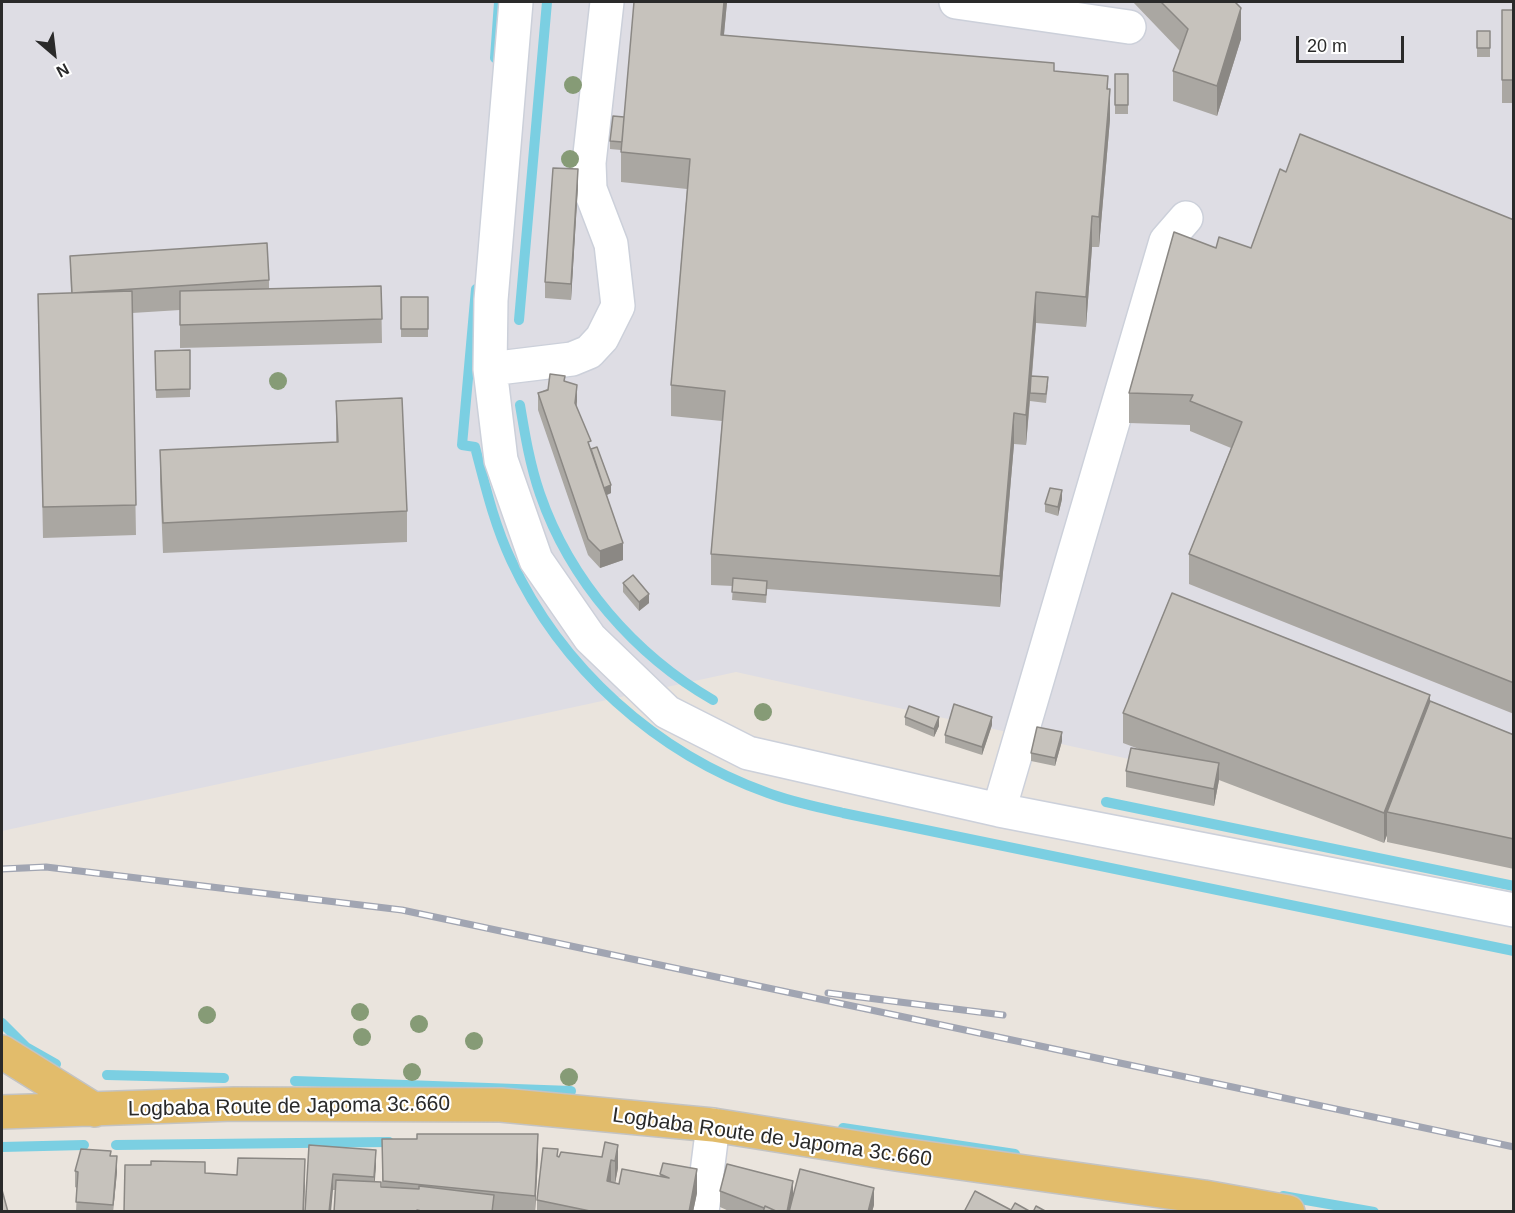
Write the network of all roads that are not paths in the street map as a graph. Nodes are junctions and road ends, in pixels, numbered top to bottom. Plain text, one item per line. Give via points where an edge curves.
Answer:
1 (516, 2) edge
2 (607, 2) edge
3 (956, 2) edge
4 (1129, 27) dead end
5 (1186, 218) dead end
6 (490, 369) junction
7 (999, 810) junction
8 (1514, 910) edge
9 (2, 1052) edge
10 (95, 1110) junction
11 (2, 1112) edge
12 (713, 1125) junction
13 (1201, 1204) edge
14 (702, 1212) edge
15 (1288, 1212) edge

1 - 6 street via 491,300
2 - 6 street via 589,163 590,189 611,244 618,306 602,338 589,352 572,359
3 - 4 street
5 - 7 street via 1166,241
6 - 7 street via 501,460 536,560 591,638 668,712 748,753
7 - 8 street
9 - 10 main road
10 - 11 main road, Logbaba Route de Japoma 3c.660
10 - 12 main road, Logbaba Route de Japoma 3c.660 via 234,1104 501,1105
12 - 13 main road, Logbaba Route de Japoma 3c.660
12 - 14 street
13 - 15 main road, Logbaba Route de Japoma 3c.660

